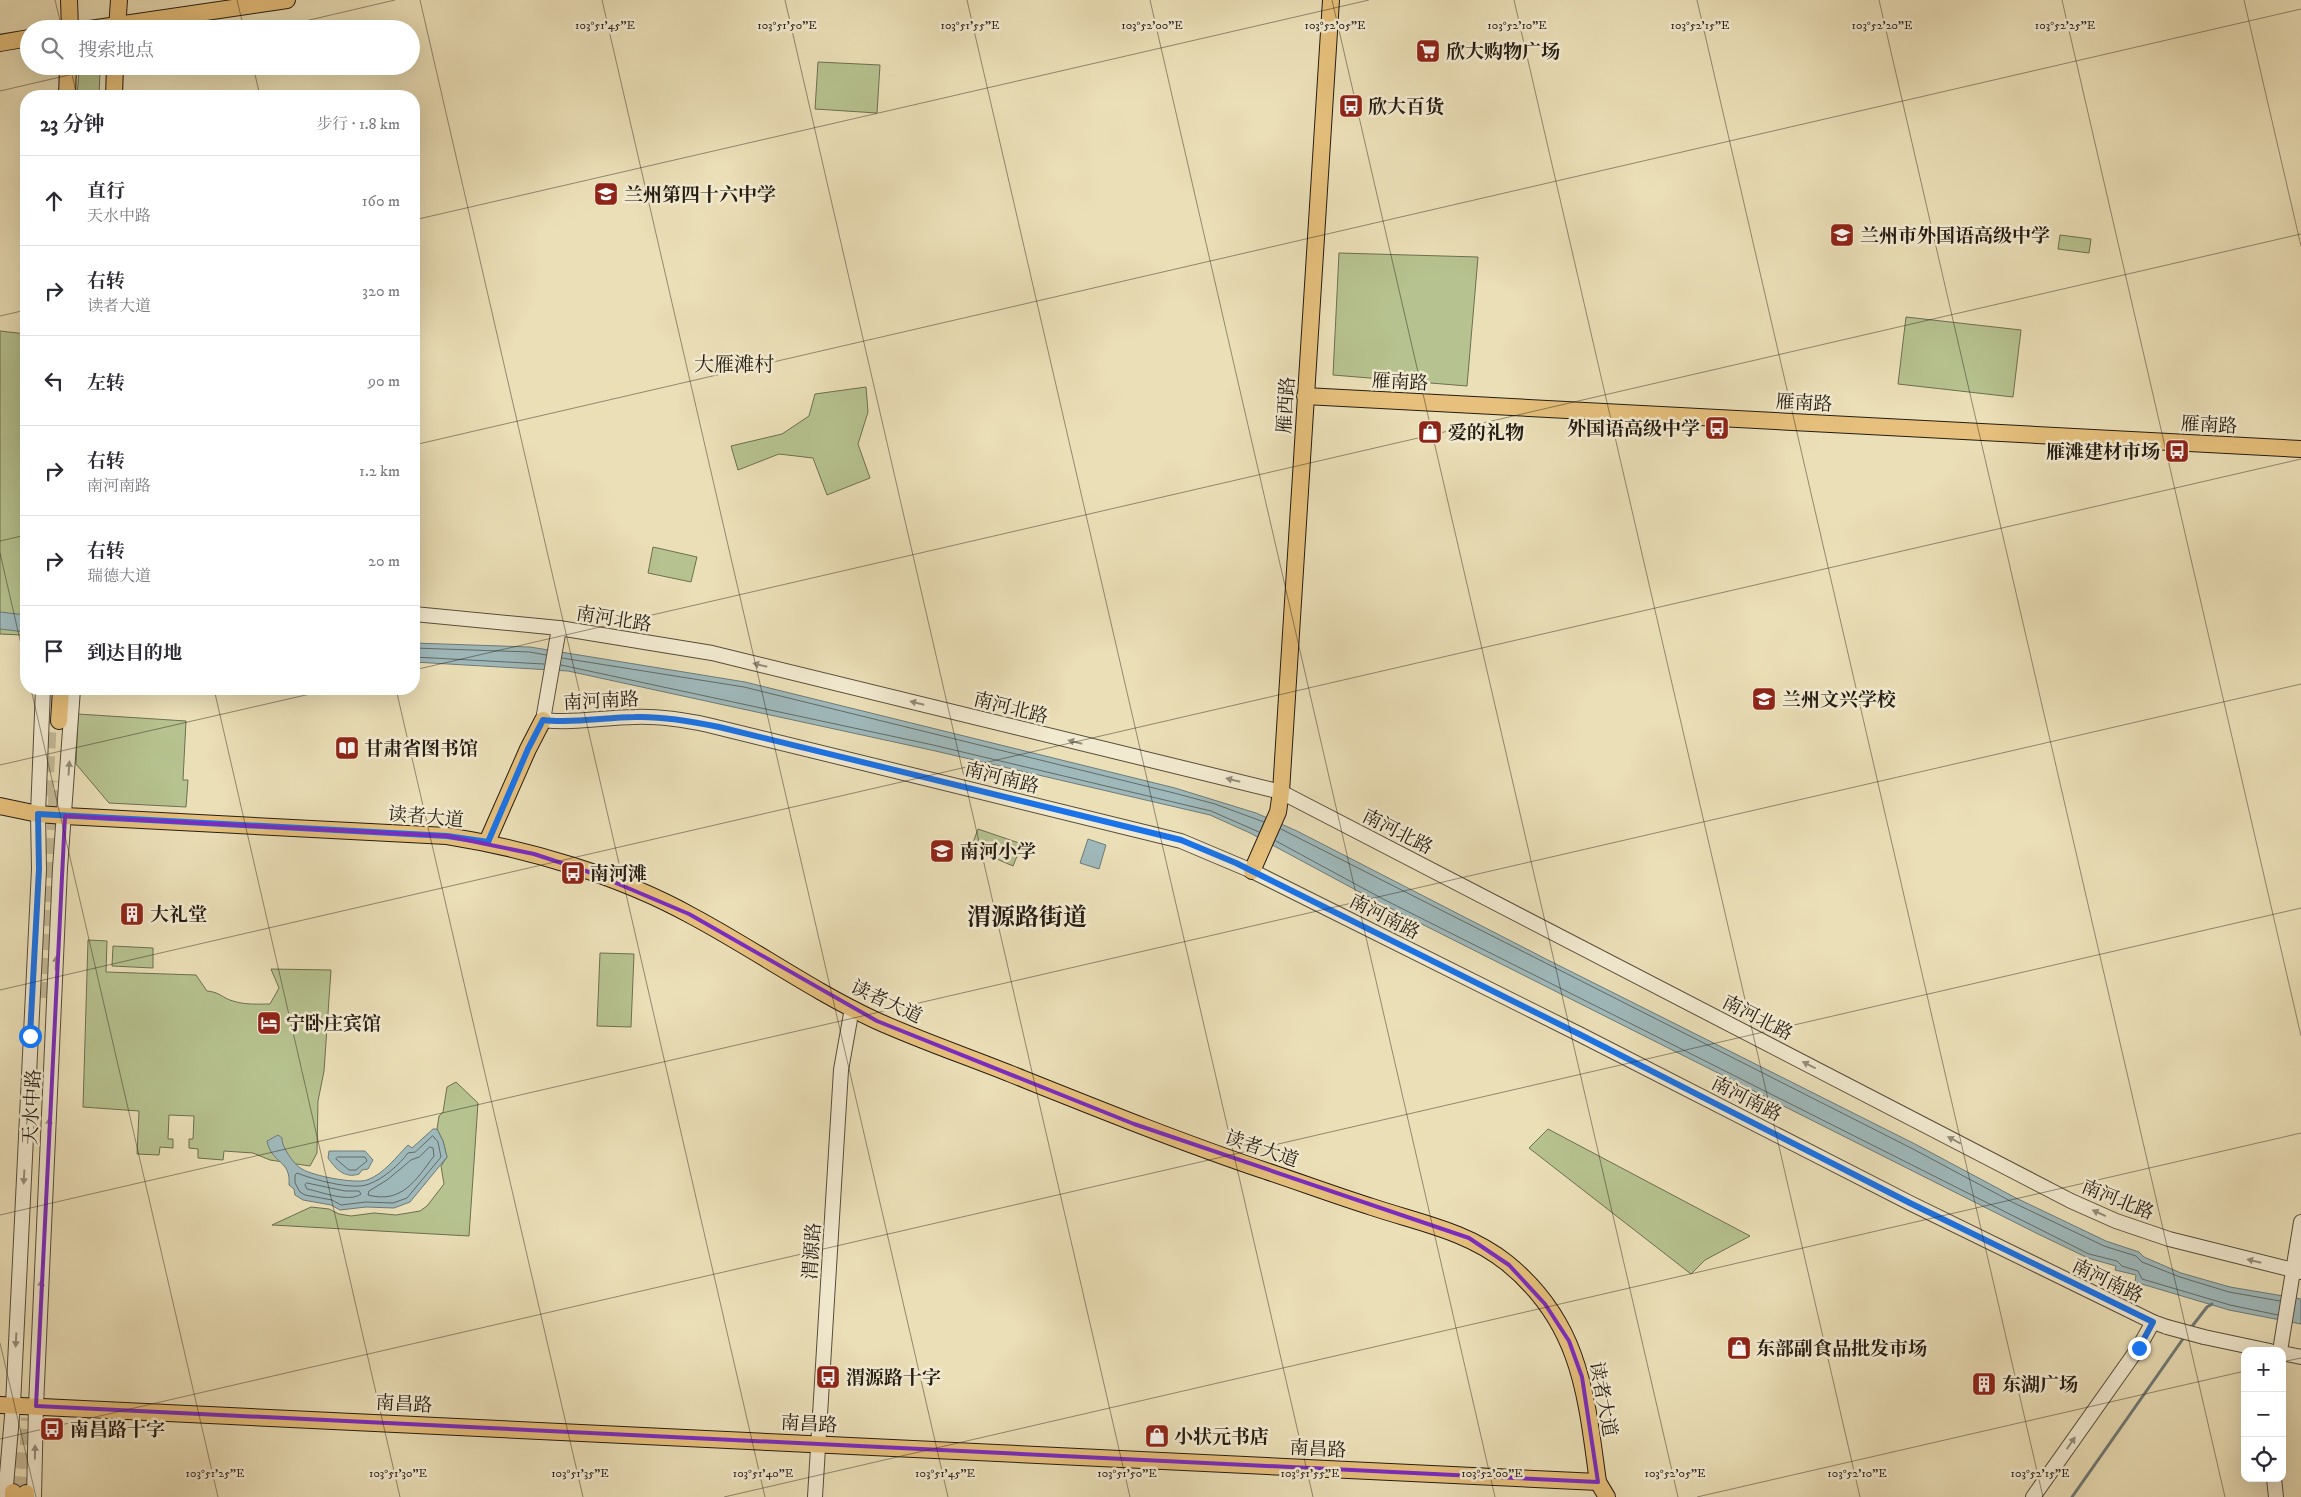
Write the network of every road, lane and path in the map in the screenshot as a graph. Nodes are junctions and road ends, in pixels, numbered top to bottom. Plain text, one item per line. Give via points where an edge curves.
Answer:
1 (69, 0) edge
2 (119, 0) edge
3 (287, 0) edge
4 (1331, 0) edge
5 (70, 20) edge
6 (118, 20) edge
7 (161, 20) edge
8 (20, 40) edge
9 (0, 43) edge
10 (68, 75) edge
11 (115, 75) edge
12 (67, 90) edge
13 (114, 90) edge
14 (1306, 396) junction
15 (2301, 449) edge
16 (420, 615) edge
17 (557, 634) junction
18 (43, 695) edge
19 (51, 695) edge
20 (60, 695) edge
21 (73, 695) edge
22 (543, 720) junction
23 (1280, 792) junction
24 (0, 806) edge
25 (38, 814) junction
26 (65, 816) junction
27 (488, 842) junction
28 (1252, 870) junction
29 (852, 1008) junction
30 (2301, 1222) edge
31 (2297, 1271) edge
32 (2153, 1322) junction
33 (2252, 1347) edge
34 (2281, 1347) edge
35 (2286, 1353) edge
36 (2301, 1357) edge
37 (7, 1405) edge
38 (36, 1406) junction
39 (818, 1443) junction
40 (1598, 1482) junction
41 (2274, 1482) edge
42 (20, 1495) edge
43 (815, 1497) edge
44 (1607, 1497) edge
45 (2033, 1497) edge
46 (2276, 1497) edge

1 - 5 main road
2 - 6 main road
3 - 7 main road
4 - 14 main road, 雁西路
8 - 9 main road
10 - 12 main road
11 - 13 main road
14 - 15 main road, 雁南路
14 - 23 main road, 雁西路
16 - 17 street, 南河北路
17 - 22 street
23 -> 17 street, 南河北路 via 712,653
18 - 25 street, 天水中路
19 - 20 main road via 54,720
26 -> 21 street, 天水中路
22 - 27 main road
22 - 28 street, 南河南路 via 650,717 708,725 1181,840
23 - 28 main road, 雁西路 via 1278,812
31 -> 23 street, 南河北路 via 2169,1239 2071,1201
24 - 25 main road, 读者大道
25 - 26 main road, 读者大道
25 -> 37 street, 天水中路 via 39,869
26 - 27 main road, 读者大道 via 447,836
38 -> 26 street, 天水中路
27 - 29 main road, 读者大道 via 567,865 658,899 690,914
28 - 32 street, 南河南路 via 1910,1203
29 - 39 street, 渭源路 via 841,1070
29 - 40 main road, 读者大道 via 1134,1124 1374,1208 1449,1230 1488,1250 1529,1284 1569,1341 1582,1377
30 - 31 street
31 - 34 street via 2289,1290
32 - 33 street, 南河南路, bridge
45 -> 32 street via 2139,1348
35 - 36 street
37 - 38 main road, 南昌路
37 - 42 street, 天水中路
38 - 39 main road, 南昌路
42 -> 38 street, 天水中路
39 - 40 main road, 南昌路
39 - 43 street, 渭源路
40 - 44 main road
41 - 46 street

